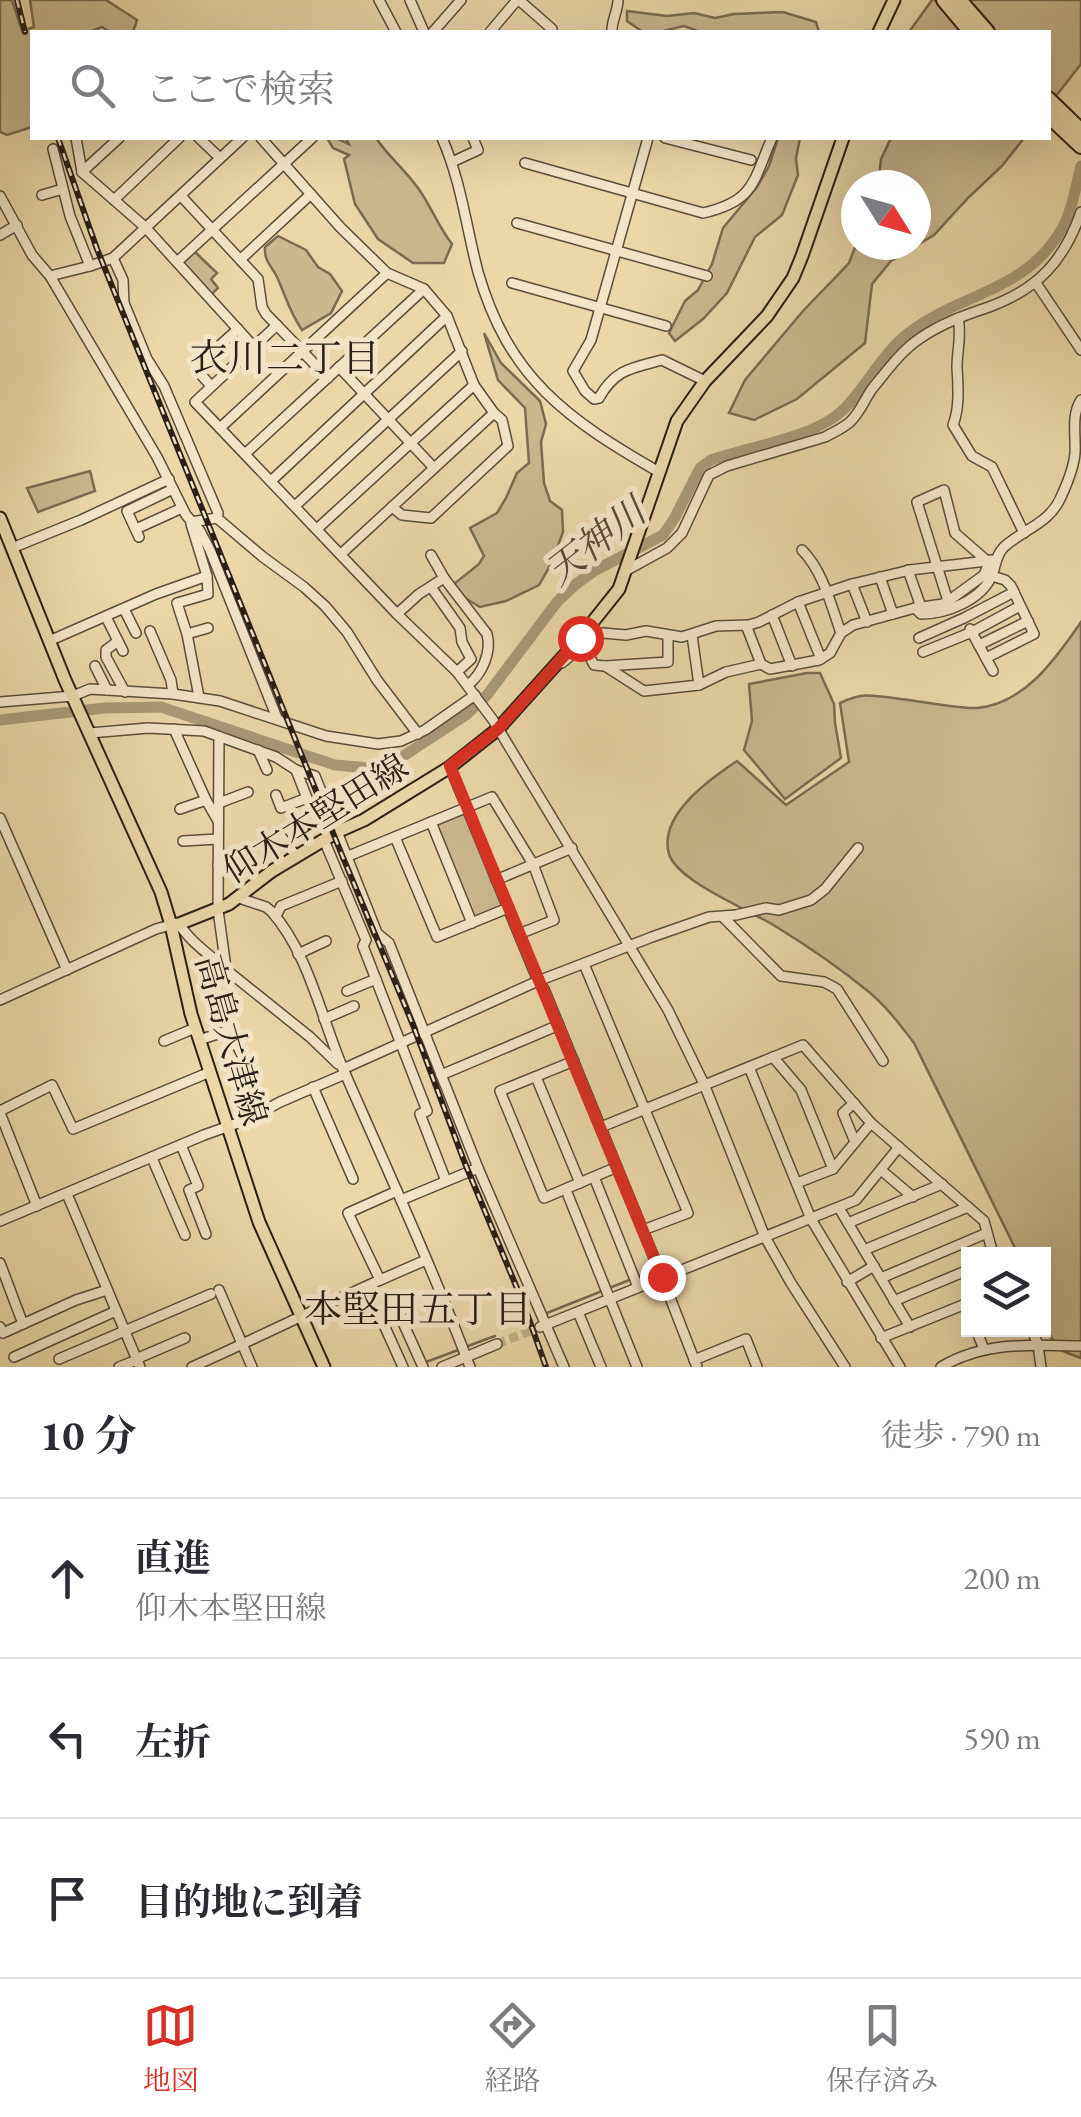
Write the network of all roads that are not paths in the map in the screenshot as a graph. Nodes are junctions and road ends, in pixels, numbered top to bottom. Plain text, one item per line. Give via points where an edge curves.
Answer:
1 (379, 0) edge
2 (410, 0) edge
3 (462, 0) edge
4 (518, 0) edge
5 (618, 0) edge
6 (894, 0) edge
7 (944, 0) edge
8 (959, 0) edge
9 (395, 30) edge
10 (423, 30) edge
11 (435, 30) edge
12 (492, 30) edge
13 (551, 30) edge
14 (612, 30) edge
15 (880, 30) edge
16 (969, 30) edge
17 (985, 30) edge
18 (1051, 102) edge
19 (1051, 118) edge
20 (1081, 131) edge
21 (76, 140) edge
22 (117, 140) edge
23 (177, 140) edge
24 (202, 140) edge
25 (240, 140) edge
26 (265, 140) edge
27 (310, 140) edge
28 (443, 140) edge
29 (475, 140) edge
30 (647, 140) edge
31 (673, 140) edge
32 (771, 140) edge
33 (841, 140) edge
34 (1081, 146) edge
35 (52, 148) dead end
36 (220, 158) junction
37 (751, 160) dead end
38 (283, 162) junction
39 (452, 162) junction
40 (525, 163) dead end
41 (82, 172) junction
42 (63, 189) junction
43 (633, 192) junction
44 (311, 194) junction
45 (42, 195) dead end
46 (0, 196) edge
47 (181, 196) junction
48 (114, 200) junction
49 (1081, 212) edge
50 (517, 223) dead end
51 (17, 225) junction
52 (144, 227) junction
53 (212, 229) junction
54 (0, 234) edge
55 (616, 251) junction
56 (113, 258) junction
57 (241, 259) junction
58 (177, 262) junction
59 (90, 266) junction
60 (387, 273) junction
61 (50, 276) junction
62 (707, 276) dead end
63 (1036, 283) junction
64 (512, 284) dead end
65 (424, 288) junction
66 (600, 309) junction
67 (447, 316) junction
68 (958, 318) junction
69 (277, 325) junction
70 (666, 326) dead end
71 (238, 329) junction
72 (254, 346) junction
73 (1081, 350) edge
74 (462, 351) junction
75 (302, 352) junction
76 (340, 367) junction
77 (328, 378) junction
78 (705, 381) junction
79 (474, 385) junction
80 (211, 386) junction
81 (364, 393) junction
82 (1081, 400) edge
83 (494, 412) junction
84 (388, 419) junction
85 (220, 428) junction
86 (410, 443) junction
87 (245, 454) junction
88 (434, 468) junction
89 (659, 472) junction
90 (270, 481) junction
91 (171, 484) junction
92 (295, 506) junction
93 (392, 507) junction
94 (182, 508) junction
95 (0, 518) edge
96 (217, 518) junction
97 (190, 522) junction
98 (317, 529) junction
99 (1024, 533) junction
100 (12, 548) junction
101 (802, 550) dead end
102 (342, 554) junction
103 (431, 556) dead end
104 (991, 560) junction
105 (936, 566) junction
106 (626, 570) junction
107 (908, 570) junction
108 (206, 576) junction
109 (992, 576) junction
110 (880, 577) junction
111 (444, 578) junction
112 (852, 584) junction
113 (431, 587) junction
114 (826, 591) junction
115 (1014, 592) junction
116 (798, 602) junction
117 (953, 603) junction
118 (1020, 606) junction
119 (918, 607) junction
120 (124, 609) junction
121 (397, 614) junction
122 (894, 614) junction
123 (772, 615) junction
124 (106, 618) junction
125 (964, 618) junction
126 (1028, 621) junction
127 (867, 622) junction
128 (746, 625) junction
129 (208, 628) dead end
130 (150, 631) dead end
131 (972, 632) junction
132 (136, 633) dead end
133 (841, 633) junction
134 (187, 634) junction
135 (668, 635) junction
136 (692, 635) junction
137 (919, 638) dead end
138 (49, 642) junction
139 (979, 645) junction
140 (584, 646) junction
141 (924, 652) dead end
142 (986, 658) junction
143 (820, 659) junction
144 (761, 664) junction
145 (94, 666) dead end
146 (556, 666) junction
147 (605, 666) junction
148 (792, 666) junction
149 (993, 671) dead end
150 (458, 672) junction
151 (468, 685) junction
152 (699, 685) junction
153 (107, 690) junction
154 (125, 692) junction
155 (173, 694) junction
156 (200, 697) junction
157 (477, 698) junction
158 (74, 699) junction
159 (0, 702) edge
160 (277, 718) junction
161 (496, 724) junction
162 (174, 728) junction
163 (89, 730) junction
164 (418, 734) junction
165 (219, 738) junction
166 (258, 750) junction
167 (450, 766) junction
168 (267, 770) dead end
169 (296, 770) junction
170 (248, 792) dead end
171 (276, 795) dead end
172 (206, 800) junction
173 (219, 803) junction
174 (467, 807) junction
175 (180, 810) dead end
176 (0, 818) edge
177 (218, 821) junction
178 (431, 822) junction
179 (337, 832) junction
180 (279, 834) dead end
181 (395, 837) junction
182 (218, 838) junction
183 (324, 840) junction
184 (183, 841) dead end
185 (572, 848) junction
186 (858, 848) dead end
187 (240, 853) dead end
188 (297, 856) junction
189 (346, 856) junction
190 (533, 864) junction
191 (218, 865) junction
192 (496, 880) junction
193 (342, 881) junction
194 (239, 898) junction
195 (508, 908) junction
196 (218, 910) junction
197 (276, 916) junction
198 (723, 917) junction
199 (472, 922) junction
200 (175, 924) junction
201 (519, 934) junction
202 (326, 942) dead end
203 (630, 945) junction
204 (298, 954) junction
205 (584, 964) junction
206 (226, 968) junction
207 (67, 970) junction
208 (376, 979) junction
209 (538, 981) junction
210 (347, 991) dead end
211 (0, 1000) edge
212 (354, 1006) dead end
213 (324, 1019) junction
214 (224, 1020) dead end
215 (559, 1025) junction
216 (230, 1030) junction
217 (197, 1034) junction
218 (424, 1034) junction
219 (164, 1041) dead end
220 (401, 1044) junction
221 (773, 1057) junction
222 (883, 1061) dead end
223 (574, 1062) junction
224 (248, 1067) dead end
225 (748, 1067) junction
226 (210, 1072) junction
227 (344, 1072) junction
228 (441, 1074) junction
229 (536, 1076) junction
230 (704, 1084) junction
231 (313, 1087) junction
232 (854, 1102) junction
233 (644, 1110) junction
234 (0, 1112) edge
235 (871, 1122) junction
236 (227, 1127) junction
237 (601, 1127) junction
238 (855, 1142) junction
239 (181, 1146) junction
240 (899, 1146) junction
241 (152, 1158) junction
242 (617, 1167) junction
243 (478, 1168) junction
244 (833, 1169) junction
245 (881, 1170) junction
246 (594, 1177) junction
247 (353, 1179) dead end
248 (446, 1181) junction
249 (580, 1183) junction
250 (797, 1184) junction
251 (942, 1184) junction
252 (67, 1194) junction
253 (568, 1195) dead end
254 (399, 1196) junction
255 (913, 1197) junction
256 (37, 1206) junction
257 (968, 1207) junction
258 (839, 1208) junction
259 (811, 1219) junction
260 (0, 1222) edge
261 (848, 1223) junction
262 (643, 1230) junction
263 (987, 1233) junction
264 (206, 1234) dead end
265 (184, 1236) dead end
266 (765, 1237) junction
267 (991, 1247) edge
268 (864, 1250) junction
269 (426, 1260) junction
270 (0, 1263) edge
271 (874, 1266) junction
272 (961, 1273) edge
273 (662, 1277) junction
274 (881, 1278) junction
275 (380, 1280) junction
276 (846, 1282) junction
277 (638, 1287) junction
278 (107, 1290) junction
279 (610, 1298) junction
280 (894, 1301) junction
281 (961, 1309) edge
282 (116, 1311) junction
283 (578, 1312) junction
284 (300, 1315) junction
285 (400, 1316) dead end
286 (23, 1324) junction
287 (384, 1324) dead end
288 (543, 1326) junction
289 (0, 1327) edge
290 (910, 1327) junction
291 (126, 1332) junction
292 (979, 1337) edge
293 (1035, 1337) edge
294 (185, 1338) dead end
295 (880, 1338) junction
296 (243, 1344) junction
297 (497, 1344) tunnel mouth
298 (1038, 1345) junction
299 (1081, 1346) edge
300 (984, 1349) junction
301 (966, 1354) junction
302 (465, 1355) edge
303 (14, 1357) dead end
304 (58, 1359) dead end
305 (138, 1362) edge
306 (696, 1363) edge
307 (422, 1364) edge
308 (119, 1367) edge
309 (192, 1367) edge
310 (252, 1367) edge
311 (324, 1367) edge
312 (403, 1367) edge
313 (442, 1367) edge
314 (564, 1367) edge
315 (601, 1367) edge
316 (638, 1367) edge
317 (757, 1367) edge
318 (845, 1367) edge
319 (900, 1367) edge
320 (941, 1367) edge
321 (971, 1367) edge
322 (1040, 1367) edge

1 - 9 street
2 - 10 street
3 - 11 street
4 - 12 street
4 - 13 street
5 - 14 street
6 - 15 main road
7 - 16 highway
8 - 17 highway
18 - 20 highway
19 - 34 highway
21 - 41 street
22 - 41 street
23 - 48 street
24 - 36 street
25 - 36 street
26 - 38 street
27 - 38 street
28 - 39 street
29 - 39 street via 478,150
30 - 43 street
31 - 37 street
32 - 43 street via 752,186 721,209 703,213
33 - 78 main road, 仰木本堅田線 via 792,278 768,316
35 - 42 street
36 - 47 street
38 - 44 street
38 - 53 street
39 - 89 street via 478,271 509,347 570,416
40 - 43 street
41 - 48 street
42 - 45 street
42 - 59 street
43 - 55 street
44 - 57 street
44 - 60 street
46 - 51 street
47 - 52 street
47 - 53 street
48 - 52 street
49 - 63 street via 1066,248
50 - 55 street
51 - 54 street
51 - 61 street
52 - 56 street
52 - 58 street
53 - 57 street
53 - 58 street
55 - 62 street
55 - 66 street
56 - 59 street
56 - 96 street via 124,303
57 - 69 street via 258,278 262,307
58 - 71 street
59 - 61 street
60 - 65 street
60 - 75 street
61 - 91 street
63 - 68 street
63 - 73 street
64 - 66 street
65 - 67 street
65 - 76 street
66 - 70 street
66 - 78 street via 573,371 590,396 598,398 618,373 662,360
67 - 74 street
67 - 81 street
68 - 99 street via 953,425 972,456 992,467
68 - 106 street via 903,353 839,430 709,475 682,533
69 - 72 street
69 - 75 street
71 - 72 street
71 - 80 street via 198,365
72 - 80 street
74 - 79 street
74 - 84 street
75 - 77 street
75 - 85 street
76 - 77 street
76 - 81 street
77 - 87 street
78 - 89 main road, 仰木本堅田線 via 678,421
79 - 83 street
79 - 86 street
80 - 85 street via 194,402
81 - 84 street
81 - 90 street
82 - 99 street via 1061,498
83 - 88 street
83 - 93 street via 508,446 431,518
84 - 86 street
84 - 92 street
85 - 87 street
86 - 88 street
86 - 98 street
87 - 90 street
88 - 93 street
89 - 106 main road, 仰木本堅田線
90 - 92 street
91 - 94 street
91 - 94 street via 127,510 137,533
91 - 100 street
92 - 98 street
93 - 102 street
94 - 97 street
95 - 100 main road
96 - 97 street
96 - 164 street via 325,606
97 - 108 street
97 - 160 street via 210,550
98 - 102 street
99 - 104 street
100 - 138 main road
101 - 114 street
102 - 121 street
103 - 111 street
104 - 105 street
104 - 105 street via 955,533 944,490 917,502
104 - 109 street
104 - 117 street
105 - 107 street
105 - 117 street
106 - 146 main road, 仰木本堅田線 via 610,602
107 - 110 street
107 - 119 street
108 - 120 street
108 - 134 street via 208,594 177,602
109 - 115 street
109 - 117 street
110 - 112 street
110 - 122 street
111 - 113 street
111 - 151 street via 490,645
112 - 114 street
112 - 127 street
113 - 121 street
113 - 150 street via 460,628 471,658
114 - 116 street
114 - 133 street
115 - 118 street
115 - 125 street
116 - 123 street
116 - 143 street
117 - 119 street via 933,614 921,614
117 - 125 street
118 - 126 street
118 - 131 street
119 - 122 street
120 - 124 street
120 - 132 street
121 - 150 street
122 - 127 street
123 - 128 street
123 - 148 street
124 - 138 street
124 - 154 street via 120,646 106,650 106,657
125 - 131 street
125 - 137 street
126 - 139 street
126 - 142 street via 1034,634
127 - 133 street
128 - 136 street
128 - 144 street
129 - 134 street
130 - 155 street
131 - 139 street
131 - 141 street
133 - 143 street
134 - 156 street
135 - 136 street
135 - 140 street via 603,633
135 - 147 street via 668,662
136 - 152 street
138 - 158 main road
139 - 142 street
140 - 146 street
140 - 147 street via 594,664
142 - 149 street
143 - 148 street
144 - 148 street
144 - 152 street
145 - 153 street
146 - 161 main road, 仰木本堅田線
147 - 152 street via 644,691
150 - 151 street
151 - 157 street
153 - 154 street
153 - 158 street
154 - 155 street
155 - 156 street
156 - 160 street
157 - 161 street
157 - 164 street
158 - 159 street
158 - 163 main road
160 - 164 street via 360,743
161 - 167 main road, 仰木本堅田線
161 - 185 street
162 - 163 street
162 - 165 street
162 - 172 street
163 - 200 main road, 高島大津線
165 - 166 street
165 - 173 street
166 - 168 street
166 - 169 street
167 - 174 street
167 - 179 main road, 仰木本堅田線
169 - 171 street via 307,798 281,808
169 - 179 street via 315,776
170 - 173 street
172 - 175 street
172 - 177 street
173 - 177 street
174 - 178 street
174 - 190 street via 492,797
174 - 192 street
176 - 207 street
177 - 182 street
178 - 181 street
178 - 199 street
179 - 183 main road, 仰木本堅田線
179 - 189 street
180 - 188 street
181 - 189 street
181 - 199 street via 436,937
182 - 184 street
182 - 191 street
183 - 188 main road, 仰木本堅田線
183 - 193 street
185 - 190 street
185 - 203 street
186 - 198 street via 810,900
187 - 191 street
188 - 194 main road, 仰木本堅田線
189 - 218 street via 377,933 390,943
190 - 192 street
190 - 201 street via 554,920
191 - 196 street
192 - 195 street
193 - 197 street via 281,906
193 - 208 street
194 - 196 main road, 仰木本堅田線
194 - 197 street
195 - 199 street
195 - 201 street
196 - 200 main road, 仰木本堅田線
196 - 206 street
197 - 204 street
198 - 203 street
198 - 222 street via 782,976 838,989
200 - 206 street
200 - 207 street
200 - 217 main road, 高島大津線
201 - 209 street
202 - 204 street
203 - 205 street
203 - 230 street
204 - 213 street
205 - 209 street
205 - 233 street
206 - 227 street
207 - 211 street
208 - 210 street
208 - 220 street
209 - 215 street
209 - 218 street
212 - 213 street
213 - 227 street
214 - 216 street
215 - 223 street
215 - 228 street
216 - 217 street
216 - 224 street
217 - 219 street
217 - 226 main road, 高島大津線
218 - 220 street
218 - 228 street
220 - 227 street
220 - 248 street
221 - 225 street
221 - 232 street via 803,1045
221 - 244 street via 801,1090
223 - 229 street
223 - 237 street
225 - 230 street
225 - 250 street
226 - 234 street via 74,1129 52,1085
226 - 236 main road, 高島大津線
227 - 231 street
227 - 254 street
228 - 243 street
229 - 249 street
229 - 249 street via 500,1091 544,1198
230 - 233 street
230 - 266 street
231 - 236 street
231 - 247 street
232 - 235 street
232 - 238 street via 844,1113
233 - 237 street
233 - 262 street via 688,1213
234 - 256 street
235 - 238 street
235 - 240 street
236 - 239 street
236 - 284 main road, 高島大津線
237 - 242 street
238 - 244 street
239 - 241 street
239 - 264 street via 198,1186 189,1190
240 - 245 street
240 - 251 street
241 - 252 street
241 - 265 street
242 - 246 street
242 - 262 street
243 - 248 street
243 - 288 street
244 - 250 street
245 - 255 street
245 - 258 street via 856,1200
246 - 249 street
246 - 277 street
248 - 254 street
250 - 259 street
251 - 255 street
251 - 257 street
252 - 256 street
252 - 278 street
253 - 279 street
254 - 269 street
254 - 275 street via 348,1213
255 - 261 street
256 - 260 street
257 - 263 street
257 - 268 street
258 - 259 street
258 - 261 street
259 - 266 street
259 - 276 street
261 - 268 street
262 - 273 street
263 - 267 street
263 - 274 street
266 - 273 street
266 - 318 street
268 - 271 street
269 - 275 street
269 - 302 street
270 - 286 street
271 - 274 street
271 - 276 street
272 - 280 street
273 - 277 street
273 - 306 street
274 - 280 street
275 - 284 street
276 - 295 street
277 - 279 street
278 - 282 street
278 - 286 street
279 - 283 street
279 - 316 street
280 - 290 street
281 - 290 street
282 - 291 street
282 - 303 street
283 - 288 street
283 - 315 street
284 - 296 street
284 - 311 main road, 高島大津線
285 - 307 street
286 - 289 street via 3,1333
287 - 312 street
288 - 314 street
290 - 295 street
291 - 296 street via 215,1292
291 - 304 street
291 - 305 street
292 - 300 street
293 - 298 street
294 - 305 street
295 - 319 street
296 - 309 street
296 - 310 street
297 - 302 street
298 - 299 street
298 - 300 street
298 - 322 street
300 - 301 street
301 - 320 street
301 - 321 street
302 - 313 street
305 - 308 street
306 - 317 street via 746,1339

